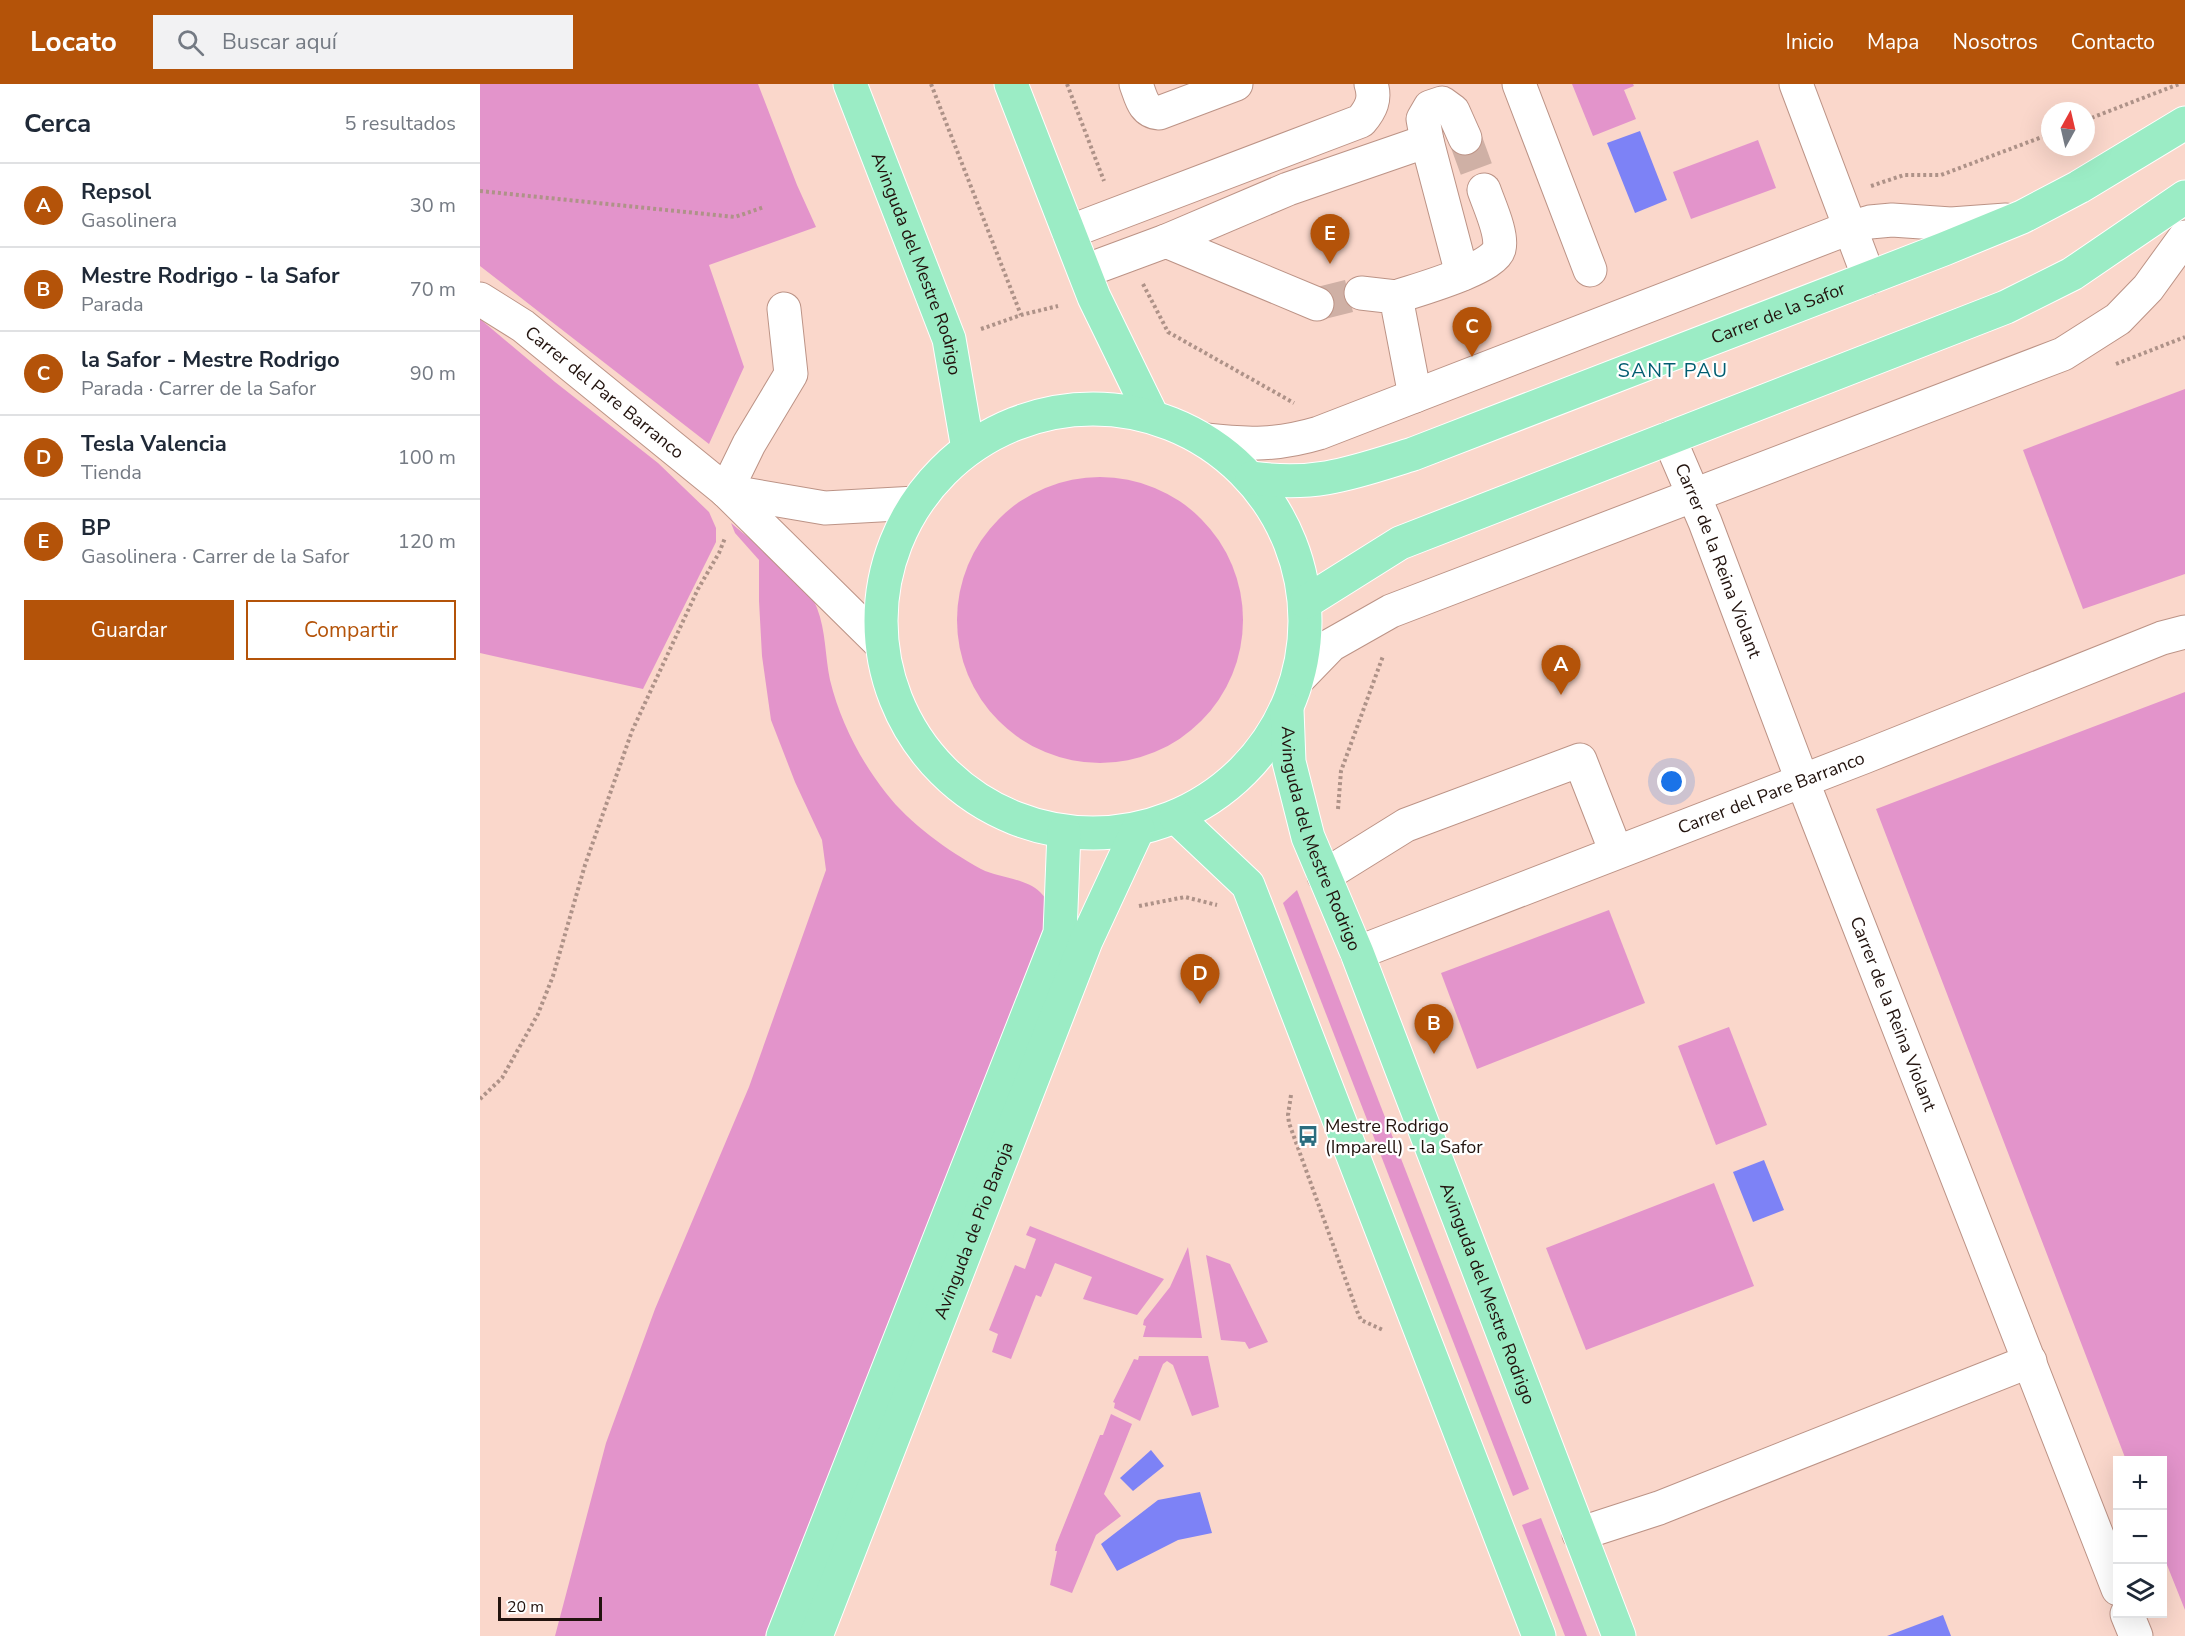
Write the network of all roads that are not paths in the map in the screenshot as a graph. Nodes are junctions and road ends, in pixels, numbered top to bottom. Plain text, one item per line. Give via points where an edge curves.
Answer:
1 (850, 84) edge
2 (1011, 84) edge
3 (1136, 84) edge
4 (1236, 84) edge
5 (1371, 84) edge
6 (1519, 84) edge
7 (1796, 84) edge
8 (2185, 123) edge
9 (1465, 138) tunnel mouth
10 (1427, 141) junction
11 (1484, 190) tunnel mouth
12 (2185, 197) edge
13 (2022, 218) junction
14 (1849, 228) junction
15 (1069, 232) junction
16 (2185, 237) edge
17 (1166, 241) junction
18 (1590, 270) dead end
19 (1084, 271) junction
20 (1462, 274) junction
21 (1869, 278) junction
22 (1361, 293) tunnel mouth
23 (1396, 297) junction
24 (480, 299) edge
25 (1317, 304) tunnel mouth
26 (784, 309) dead end
27 (1415, 396) junction
28 (1152, 416) junction
29 (1670, 438) junction
30 (1206, 440) junction
31 (968, 449) junction
32 (1252, 478) junction
33 (726, 491) junction
34 (1693, 495) junction
35 (916, 503) junction
36 (1306, 602) junction
37 (2185, 632) edge
38 (881, 644) junction
39 (1300, 676) junction
40 (1287, 710) junction
41 (1802, 780) junction
42 (1176, 817) junction
43 (1138, 829) junction
44 (1064, 832) junction
45 (1616, 852) junction
46 (1324, 876) junction
47 (1357, 952) junction
48 (2030, 1361) junction
49 (1579, 1534) junction
50 (2113, 1576) edge
51 (2129, 1618) edge
52 (783, 1636) edge
53 (816, 1636) edge
54 (1539, 1636) edge
55 (1619, 1636) edge
56 (2136, 1636) edge

1 - 31 main road, Avinguda del Mestre Rodrigo via 949,339
2 - 15 main road
3 - 4 street via 1146,108 1159,113
5 - 15 street via 1374,100 1361,121
6 - 18 street
7 - 14 street
8 - 13 main road, Carrer de la Safor
9 - 10 street via 1453,111 1442,103 1430,107 1423,119
10 - 17 street via 1288,189
10 - 20 street
11 - 20 street via 1499,234 1499,250 1490,262
12 - 29 main road via 2044,290
13 - 14 street via 1951,224 1892,220
13 - 21 main road, Carrer de la Safor
14 - 21 street
14 - 27 street
15 - 19 main road
16 - 34 street via 2148,288 2118,319 2063,354
17 - 19 street
17 - 25 street
19 - 28 main road
20 - 23 street
21 - 32 main road, Carrer de la Safor via 1371,468 1306,482
22 - 23 street
23 - 27 street
24 - 33 street, Carrer del Pare Barranco via 523,326
26 - 33 street via 791,374
27 - 30 street via 1302,438 1258,445
28 - 30 main road
28 - 31 main road via 1105,409 1056,412 1010,425
29 - 34 street, Carrer de la Reina Violant
29 - 36 main road via 1400,543
30 - 32 main road
31 - 35 main road via 939,473
32 - 36 main road via 1273,505 1289,536
33 - 35 street, Carrer del Pare Barranco via 825,508
33 - 38 street, Carrer del Pare Barranco
34 - 39 street via 1391,610 1331,645
34 - 41 street, Carrer de la Reina Violant
35 - 38 main road via 898,535 886,570 880,607
36 - 39 main road
37 - 41 street, Carrer del Pare Barranco
38 - 44 main road via 891,690 912,732 940,769 976,799 1018,820
39 - 40 main road
40 - 42 main road via 1268,744 1242,774 1211,799
40 - 46 main road, Avinguda del Mestre Rodrigo via 1289,762 1308,837
41 - 45 street, Carrer del Pare Barranco
41 - 48 street, Carrer de la Reina Violant
42 - 43 main road
42 - 54 main road via 1248,885
43 - 44 main road via 1101,834
43 - 53 main road, Avinguda de Pio Baroja via 1086,941
44 - 52 main road, Avinguda de Pio Baroja via 1060,933
45 - 46 street via 1580,760 1406,825
45 - 47 street, Carrer del Pare Barranco
46 - 47 main road, Avinguda del Mestre Rodrigo
47 - 49 main road, Avinguda del Mestre Rodrigo
48 - 49 street via 1659,1508
48 - 50 street, Carrer de la Reina Violant
49 - 55 main road, Avinguda del Mestre Rodrigo
51 - 56 street

